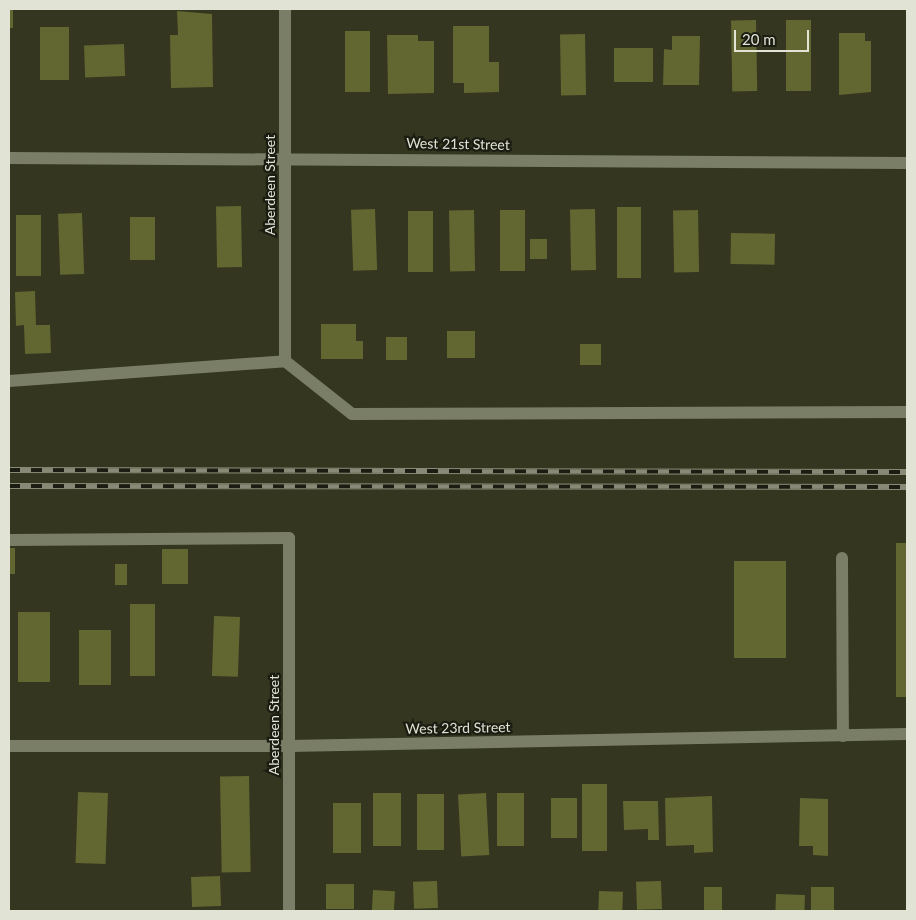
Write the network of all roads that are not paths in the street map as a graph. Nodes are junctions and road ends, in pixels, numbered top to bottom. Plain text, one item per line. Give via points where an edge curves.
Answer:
1 (285, 9) edge
2 (286, 157) junction
3 (9, 158) edge
4 (907, 163) edge
5 (285, 361) junction
6 (9, 381) edge
7 (907, 412) edge
8 (9, 540) edge
9 (842, 558) dead end
10 (907, 734) edge
11 (843, 736) junction
12 (9, 746) edge
13 (289, 746) junction
14 (289, 911) edge

1 - 2 street, Aberdeen Street
2 - 3 street, West 21st Street
2 - 4 street, West 21st Street
2 - 5 street, Aberdeen Street
5 - 6 street
5 - 7 street via 352,414
8 - 13 street, Aberdeen Street via 289,538
9 - 11 street
10 - 11 street, West 23rd Street
11 - 13 street, West 23rd Street
12 - 13 street, West 23rd Street
13 - 14 street, Aberdeen Street

